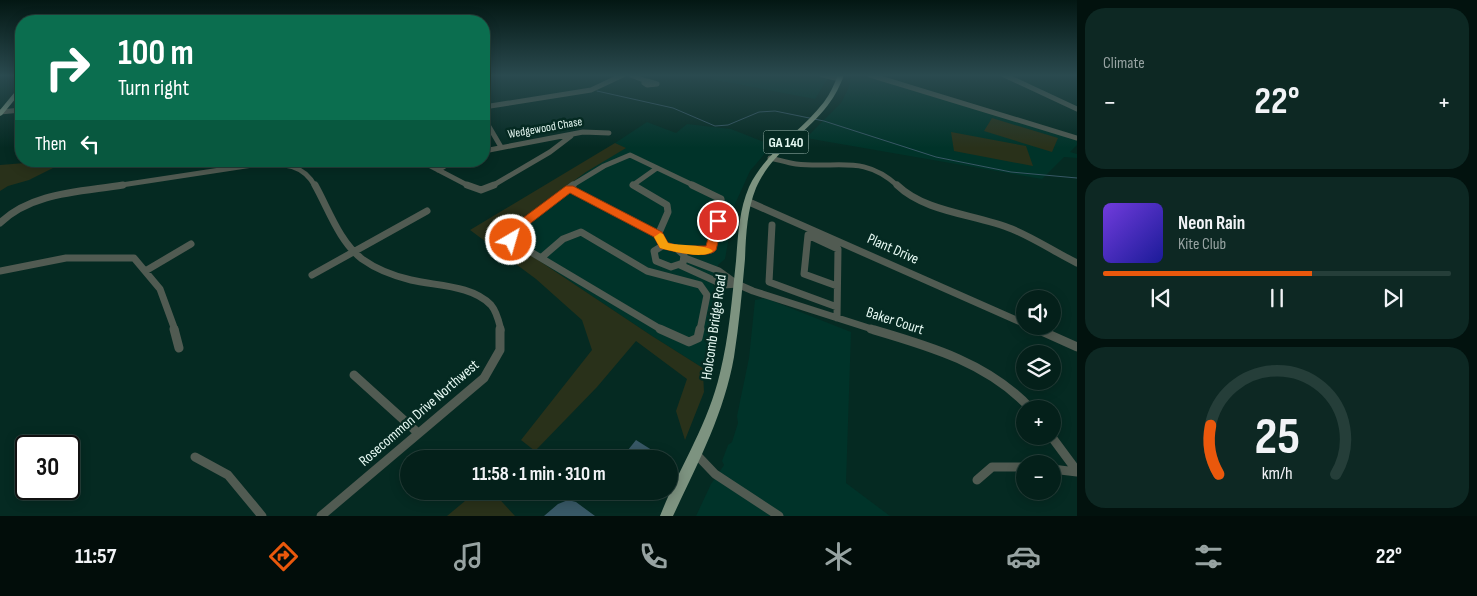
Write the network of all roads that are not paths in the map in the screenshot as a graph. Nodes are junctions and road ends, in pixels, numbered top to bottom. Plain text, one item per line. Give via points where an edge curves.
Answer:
1 (12, 99) edge
2 (534, 99) edge
3 (830, 99) edge
4 (949, 99) edge
5 (1054, 99) edge
6 (490, 106) edge
7 (1077, 110) edge
8 (15, 111) edge
9 (1, 113) edge
10 (490, 129) edge
11 (610, 133) dead end
12 (570, 136) junction
13 (1077, 138) edge
14 (500, 147) junction
15 (490, 150) edge
16 (770, 158) junction
17 (240, 167) edge
18 (297, 167) edge
19 (432, 167) edge
20 (443, 167) edge
21 (657, 168) junction
22 (438, 170) junction
23 (570, 188) junction
24 (748, 202) junction
25 (427, 211) dead end
26 (0, 223) edge
27 (772, 225) dead end
28 (658, 235) junction
29 (191, 244) dead end
30 (664, 246) junction
31 (680, 250) junction
32 (355, 252) junction
33 (541, 258) junction
34 (656, 261) junction
35 (683, 262) junction
36 (1077, 263) edge
37 (147, 270) junction
38 (0, 271) edge
39 (647, 271) junction
40 (312, 275) dead end
41 (737, 284) junction
42 (837, 286) junction
43 (837, 307) junction
44 (837, 318) junction
45 (1016, 320) edge
46 (1051, 335) edge
47 (1077, 347) edge
48 (179, 348) dead end
49 (354, 375) dead end
50 (1024, 400) edge
51 (417, 432) junction
52 (1058, 445) edge
53 (695, 452) junction
54 (195, 457) dead end
55 (1016, 466) edge
56 (1061, 470) edge
57 (1077, 472) edge
58 (977, 480) dead end
59 (262, 516) edge
60 (321, 516) edge
61 (666, 516) edge
62 (779, 516) edge

1 - 9 main road
2 - 6 street
3 - 16 main road, Holcomb Bridge Road / GA 140
4 - 13 street
5 - 7 street
8 - 9 street
10 - 14 street
11 - 12 street, Wedgewood Chase via 592,131
12 - 14 street, Wedgewood Chase
12 - 22 street via 550,152 481,190
14 - 15 street, Wedgewood Chase
16 - 24 main road, Holcomb Bridge Road / GA 140
16 - 36 street via 797,164 863,165 886,175 905,193 956,214 1012,228
17 - 26 street, Rosecommon Drive Northwest via 47,198 7,215
18 - 32 street, Rosecommon Drive Northwest via 312,181 339,234
19 - 22 street
20 - 22 street
21 - 23 street via 630,155 625,156
21 - 28 street via 633,185 667,205 668,212
21 - 31 street via 721,199 722,207 711,250
23 - 28 street
23 - 33 street via 510,236 511,240
24 - 41 main road, Holcomb Bridge Road / GA 140
24 - 45 street, Plant Drive
25 - 32 street
27 - 43 street via 769,282
28 - 30 street
29 - 37 street
30 - 31 street
30 - 34 street via 654,251
31 - 35 street
32 - 40 street
32 - 51 street, Rosecommon Drive Northwest via 393,274 479,298 489,304 501,328 503,342 495,364 484,378
33 - 39 street via 563,239 581,232
33 - 39 street via 672,336 694,341 698,338 707,295 700,285
34 - 35 street, Baker Court via 671,267
34 - 39 street
35 - 41 street, Baker Court via 724,285
37 - 38 street via 134,258 78,256 54,258
37 - 48 street via 171,312
41 - 44 street, Baker Court
41 - 53 main road, Holcomb Bridge Road / GA 140 via 722,388
42 - 42 street via 838,249 808,234 804,274
42 - 43 street
43 - 44 street
44 - 50 street, Baker Court via 930,348 984,372
46 - 47 street
49 - 51 street
51 - 60 street, Rosecommon Drive Northwest
52 - 57 street
53 - 61 main road, Holcomb Bridge Road / GA 140
53 - 62 street via 715,474
54 - 59 street via 228,475
55 - 58 street via 992,467
56 - 57 street

